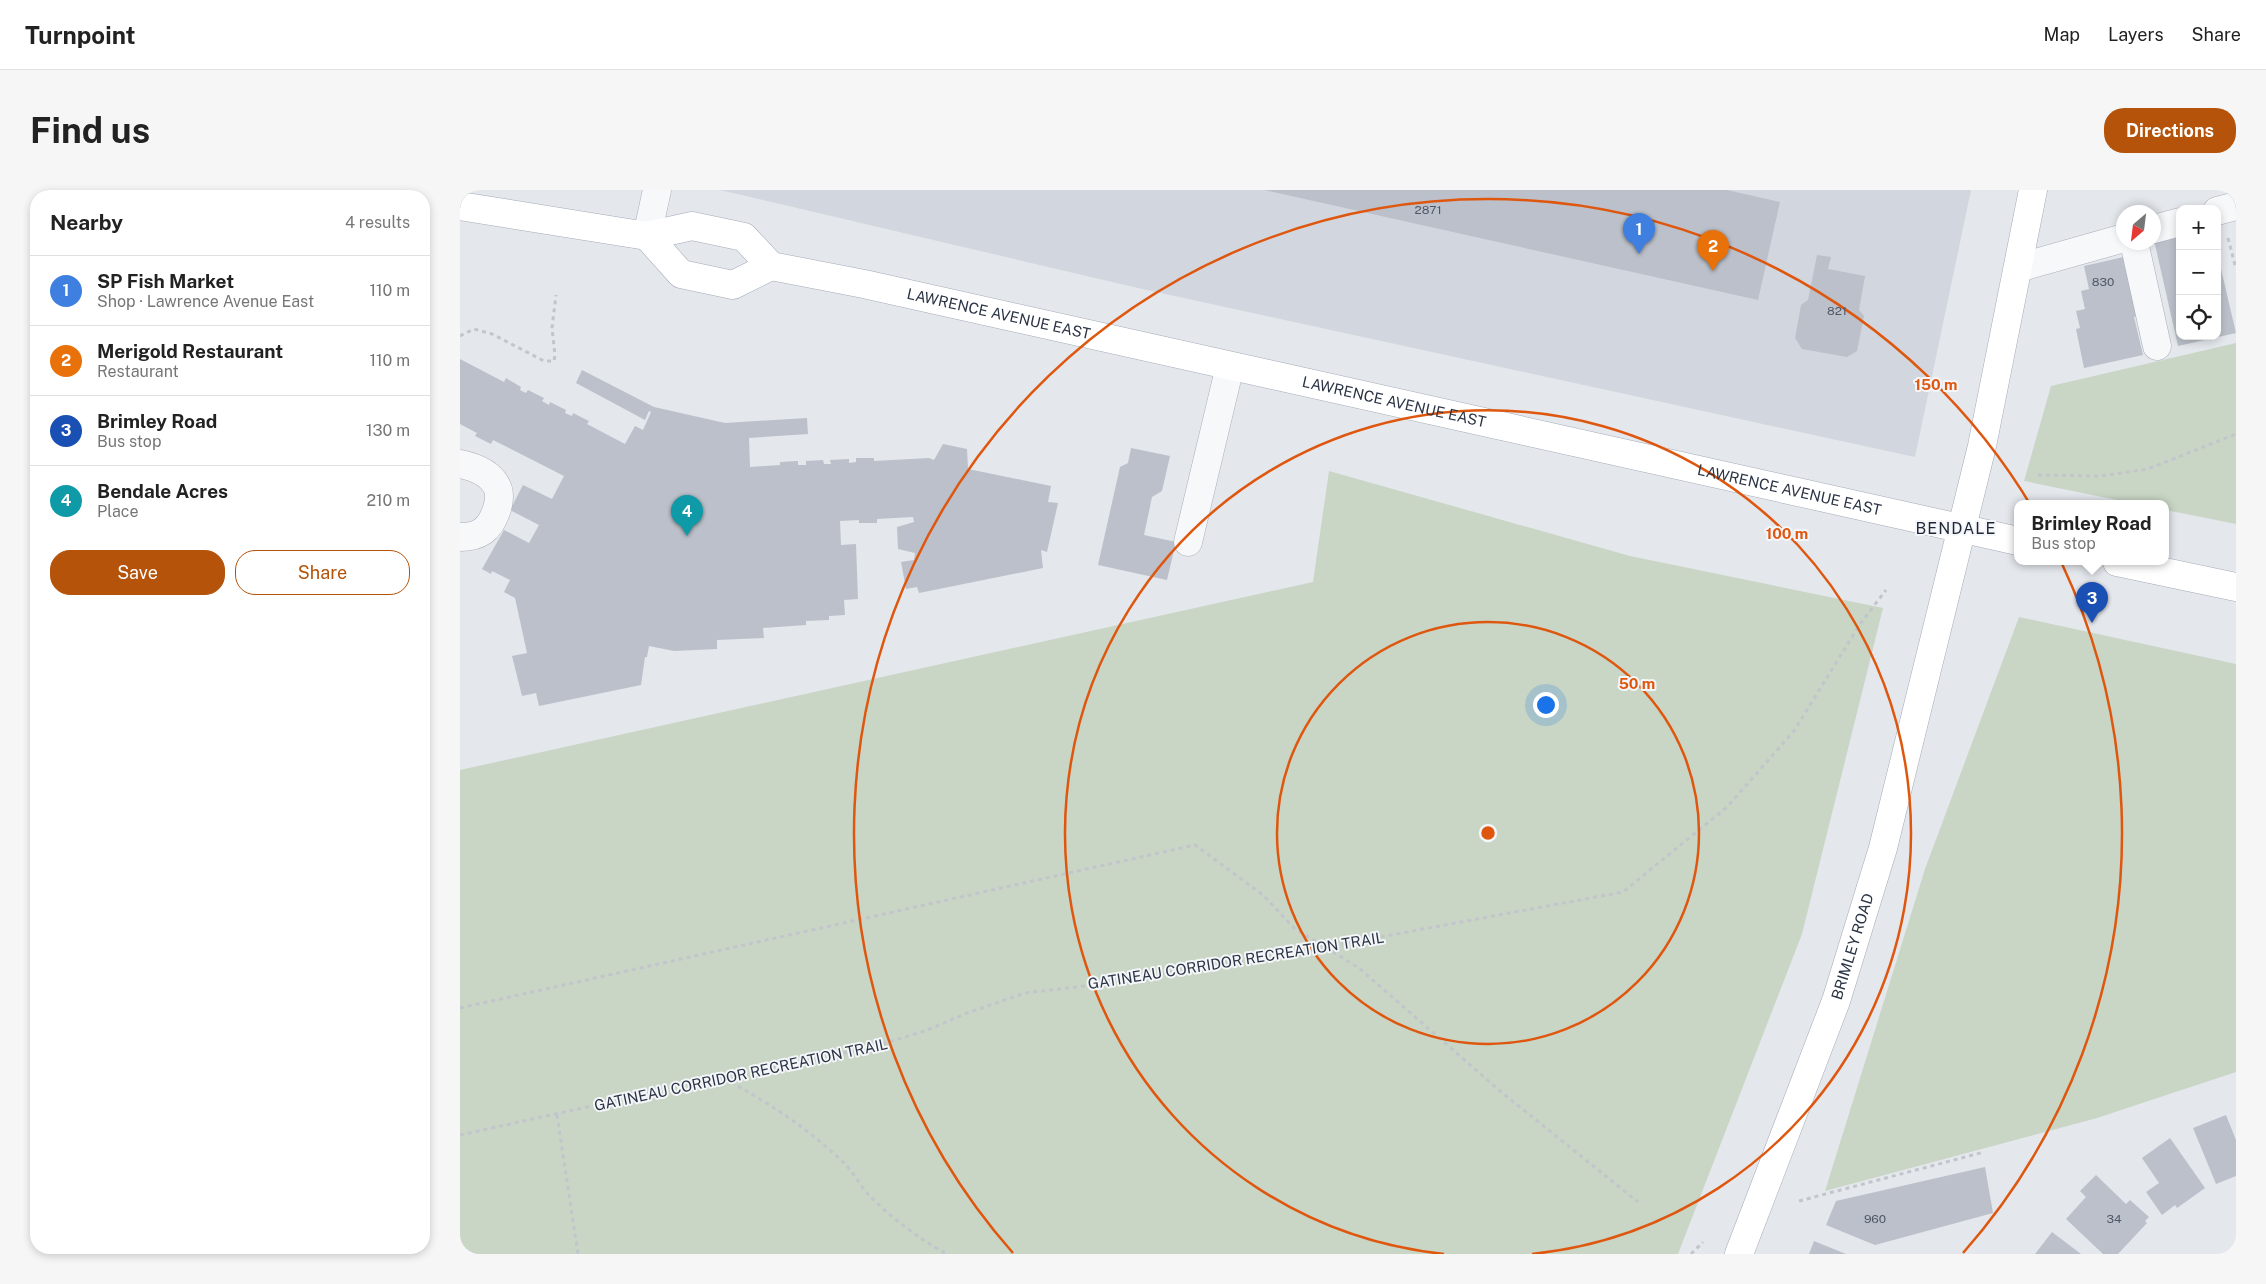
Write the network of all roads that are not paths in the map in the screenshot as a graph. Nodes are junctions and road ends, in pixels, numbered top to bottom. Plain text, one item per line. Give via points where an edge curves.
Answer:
1 (657, 190) edge
2 (2033, 190) edge
3 (460, 206) edge
4 (2236, 206) edge
5 (2221, 210) edge
6 (2176, 223) edge
7 (2161, 228) edge
8 (647, 236) junction
9 (2116, 240) edge
10 (2136, 250) edge
11 (770, 266) junction
12 (2018, 268) junction
13 (2157, 346) dead end
14 (1230, 366) junction
15 (460, 464) edge
16 (1962, 529) junction
17 (460, 536) edge
18 (2014, 540) edge
19 (1188, 542) dead end
20 (2131, 565) edge
21 (2236, 587) edge
22 (1739, 1254) edge

1 - 8 street
2 - 12 main road, BRIMLEY ROAD
3 - 8 main road
4 - 5 street
6 - 7 street
8 - 11 main road via 692,226 744,237
8 - 11 main road via 682,274 733,286
9 - 12 street
10 - 13 street
11 - 14 main road, LAWRENCE AVENUE EAST
12 - 16 main road, BRIMLEY ROAD
14 - 16 main road, LAWRENCE AVENUE EAST
14 - 19 street
15 - 17 street via 481,471 493,480 499,496 493,516 483,531 474,536
16 - 18 main road, LAWRENCE AVENUE EAST
16 - 22 main road, BRIMLEY ROAD via 1883,848 1836,1001
20 - 21 main road

